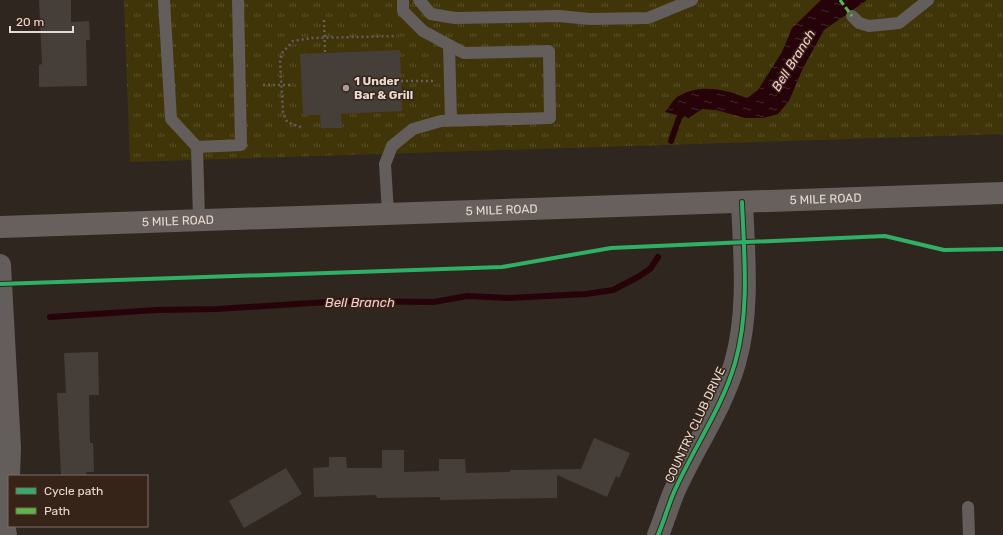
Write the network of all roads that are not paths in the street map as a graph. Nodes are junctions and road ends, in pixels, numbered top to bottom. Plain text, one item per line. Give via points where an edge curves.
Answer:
1 (164, 0) edge
2 (238, 0) edge
3 (402, 0) edge
4 (419, 0) edge
5 (692, 0) edge
6 (928, 0) edge
7 (852, 16) dead end
8 (449, 45) junction
9 (451, 120) junction
10 (197, 147) junction
11 (1003, 193) edge
12 (742, 202) junction
13 (388, 214) junction
14 (199, 220) junction
15 (0, 227) edge
16 (0, 265) edge
17 (9, 475) edge
18 (8, 478) edge
19 (0, 497) edge
20 (0, 504) edge
21 (968, 507) dead end
22 (4, 533) edge
23 (658, 535) edge
24 (969, 535) edge

1 - 10 lane via 171,119
2 - 10 lane via 241,145
3 - 8 lane via 403,11 423,31
4 - 5 lane via 431,14 455,18 559,16 590,19 648,18
6 - 7 lane via 899,23 869,26 859,23
8 - 9 lane
8 - 9 lane via 464,53 549,51 550,118
9 - 13 lane via 413,129 392,146 385,164
10 - 14 lane
11 - 12 main road, 5 MILE ROAD
12 - 13 main road, 5 MILE ROAD
12 - 23 street, COUNTRY CLUB DRIVE via 744,310 741,341 724,392 674,492
13 - 14 main road, 5 MILE ROAD
14 - 15 main road, 5 MILE ROAD
16 - 17 street via 10,448
18 - 19 street
20 - 22 street
21 - 24 lane

